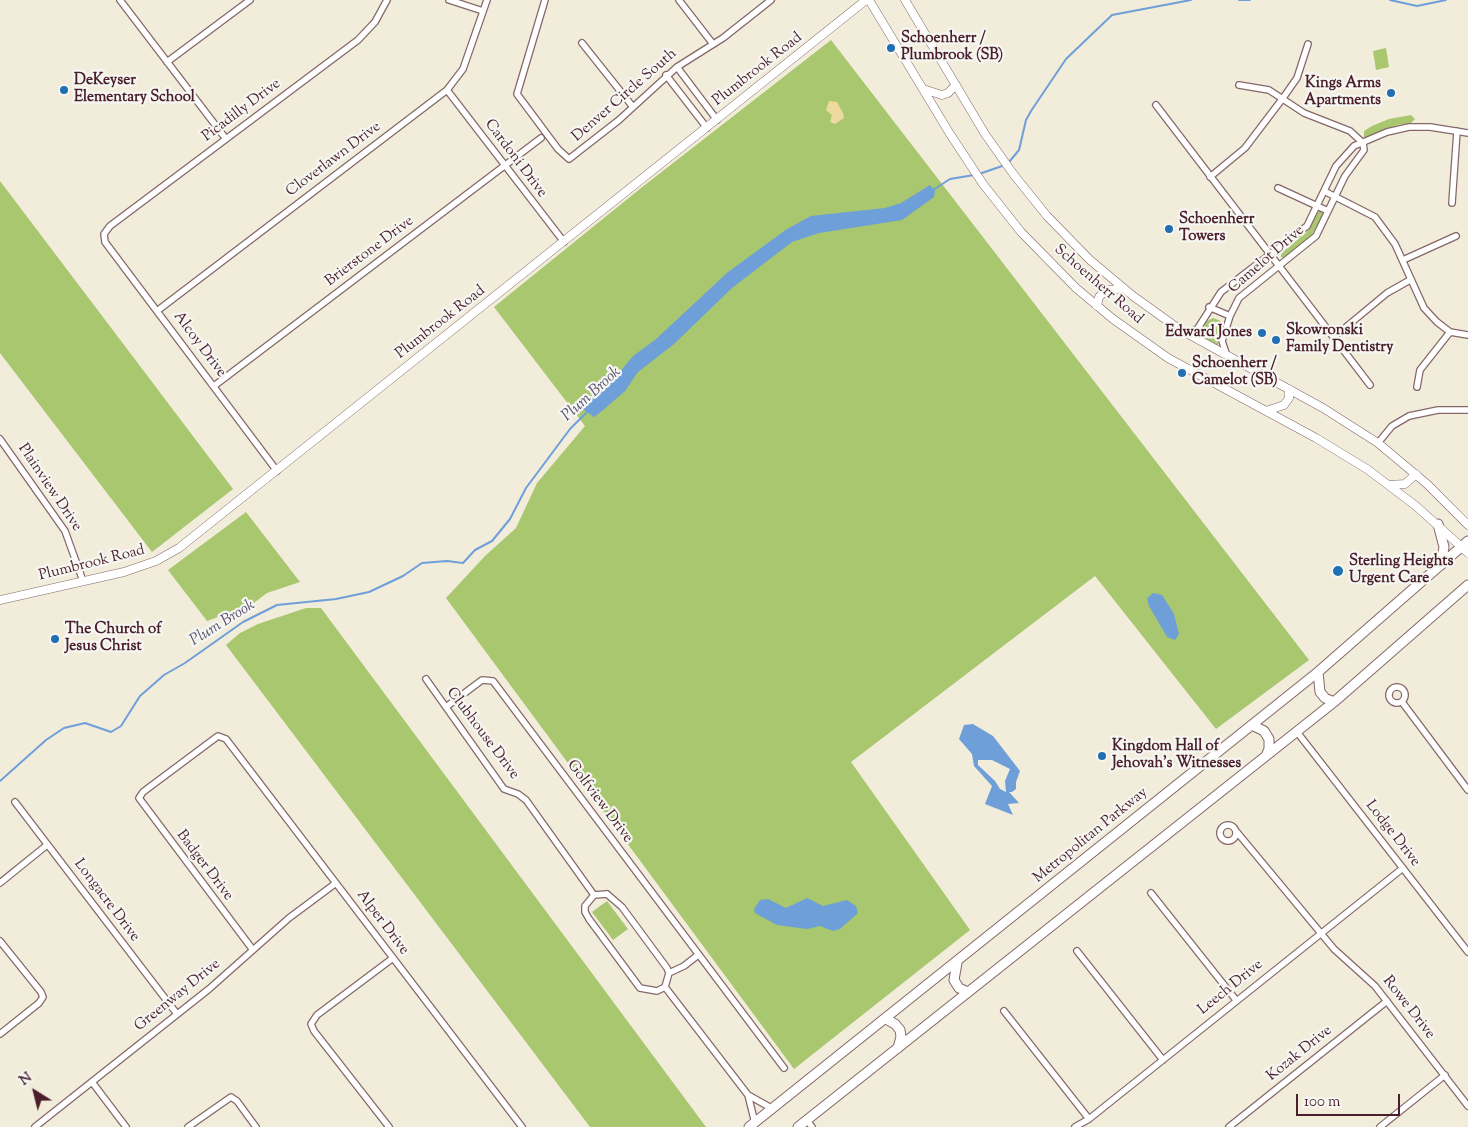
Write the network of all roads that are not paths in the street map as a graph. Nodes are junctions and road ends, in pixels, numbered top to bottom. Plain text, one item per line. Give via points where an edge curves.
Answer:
1 (120, 0) edge
2 (250, 0) edge
3 (387, 0) edge
4 (449, 0) edge
5 (487, 0) edge
6 (545, 0) edge
7 (679, 0) edge
8 (771, 0) edge
9 (867, 0) edge
10 (905, 0) edge
11 (483, 11) junction
12 (582, 43) dead end
13 (713, 44) junction
14 (1308, 44) dead end
15 (167, 62) junction
16 (677, 67) junction
17 (666, 75) junction
18 (956, 85) junction
19 (1239, 85) dead end
20 (923, 89) junction
21 (447, 90) junction
22 (1283, 98) junction
23 (1156, 105) dead end
24 (633, 107) junction
25 (717, 120) junction
26 (707, 128) junction
27 (1457, 131) junction
28 (1468, 133) edge
29 (541, 138) dead end
30 (226, 139) junction
31 (1363, 143) junction
32 (504, 164) junction
33 (1210, 177) junction
34 (1278, 188) dead end
35 (1324, 191) junction
36 (1335, 196) junction
37 (1452, 203) dead end
38 (1317, 206) junction
39 (1328, 211) junction
40 (104, 234) joint
41 (1456, 236) dead end
42 (564, 242) junction
43 (1271, 256) junction
44 (1402, 260) junction
45 (1279, 266) junction
46 (1242, 277) junction
47 (1410, 280) junction
48 (1122, 288) junction
49 (1250, 288) junction
50 (1097, 306) junction
51 (1209, 307) junction
52 (157, 311) junction
53 (1230, 316) junction
54 (1450, 332) junction
55 (1189, 335) junction
56 (1468, 335) edge
57 (1334, 338) junction
58 (1228, 358) junction
59 (1370, 385) dead end
60 (214, 386) junction
61 (1417, 387) dead end
62 (1289, 389) junction
63 (1468, 410) edge
64 (1266, 411) junction
65 (0, 439) edge
66 (1378, 443) junction
67 (277, 471) junction
68 (1416, 474) junction
69 (1389, 485) junction
70 (1438, 524) junction
71 (1468, 525) edge
72 (1466, 547) edge
73 (1440, 565) junction
74 (83, 581) junction
75 (1468, 585) edge
76 (0, 600) edge
77 (1318, 672) junction
78 (426, 679) dead end
79 (1334, 702) junction
80 (1402, 702) dead end
81 (446, 708) junction
82 (1252, 725) junction
83 (1297, 732) junction
84 (220, 736) joint
85 (1264, 758) junction
86 (1467, 787) edge
87 (15, 802) dead end
88 (1236, 831) junction
89 (1232, 840) junction
90 (1242, 840) junction
91 (47, 845) junction
92 (1402, 868) junction
93 (0, 883) edge
94 (336, 883) junction
95 (1151, 893) dead end
96 (594, 894) junction
97 (1321, 933) junction
98 (0, 941) edge
99 (253, 950) junction
100 (1077, 951) dead end
101 (1468, 952) edge
102 (698, 955) junction
103 (393, 958) junction
104 (958, 962) junction
105 (670, 973) junction
106 (665, 987) junction
107 (968, 992) junction
108 (1236, 1000) junction
109 (1387, 1001) junction
110 (1004, 1011) dead end
111 (177, 1014) junction
112 (886, 1019) junction
113 (0, 1034) edge
114 (898, 1048) junction
115 (1163, 1060) junction
116 (784, 1068) dead end
117 (1445, 1075) junction
118 (92, 1082) junction
119 (748, 1095) junction
120 (1468, 1106) edge
121 (773, 1109) junction
122 (1089, 1119) junction
123 (809, 1124) edge
124 (752, 1125) edge
125 (35, 1127) edge
126 (126, 1127) edge
127 (188, 1127) edge
128 (256, 1127) edge
129 (389, 1127) edge
130 (522, 1127) edge
131 (798, 1127) edge
132 (1075, 1127) edge
133 (1229, 1127) edge
134 (1380, 1127) edge

1 - 15 street
2 - 15 street
3 - 30 street, Picadilly Drive via 375,22 358,40
4 - 11 street
5 - 11 street, Cloverlawn Drive
6 - 24 street, Denver Circle South via 517,94 558,149 569,159
7 - 13 street
8 - 13 street, Denver Circle South
9 - 20 main road, Schoenherr Road
9 - 25 main road, Plumbrook Road
10 - 18 main road, Schoenherr Road
11 - 21 street, Cloverlawn Drive via 463,69
12 - 24 street
13 - 16 street, Denver Circle South
14 - 22 street via 1296,78
15 - 30 street
16 - 17 street, Denver Circle South
16 - 25 street
17 - 24 street, Denver Circle South
17 - 26 street
18 - 20 main road via 942,95
18 - 48 main road, Schoenherr Road via 1008,167 1062,233
19 - 22 street via 1261,88
20 - 50 main road, Schoenherr Road via 983,184 1038,251
21 - 32 street, Cardoni Drive
21 - 52 street, Cloverlawn Drive
22 - 31 street via 1304,114 1350,131
22 - 33 street via 1245,148
23 - 33 street
25 - 26 main road, Plumbrook Road
26 - 42 main road, Plumbrook Road
27 - 28 street, Camelot Drive
27 - 31 street, Camelot Drive via 1409,127 1387,132
27 - 37 street
29 - 32 street, Brierstone Drive
30 - 40 street, Picadilly Drive via 110,226
31 - 35 street, Camelot Drive via 1354,146 1339,163
31 - 36 street, Camelot Drive via 1364,150 1344,176
32 - 42 street, Cardoni Drive
32 - 60 street, Brierstone Drive
33 - 43 street
34 - 38 street
35 - 36 street
35 - 38 street, Camelot Drive
36 - 39 street, Camelot Drive
36 - 44 street via 1375,217 1395,244
38 - 39 street
38 - 43 street, Camelot Drive via 1307,226
39 - 45 street, Camelot Drive via 1312,240
40 - 52 street, Alcoy Drive via 103,239
41 - 44 street
42 - 67 main road, Plumbrook Road
43 - 45 street
43 - 46 street, Camelot Drive
44 - 47 street
45 - 49 street, Camelot Drive
45 - 57 street
46 - 49 street
46 - 51 street, Camelot Drive via 1221,292
47 - 54 street via 1424,308
47 - 57 street via 1387,293
48 - 50 main road via 1105,291
48 - 55 main road, Schoenherr Road
49 - 53 street, Camelot Drive via 1239,298
50 - 64 main road, Schoenherr Road via 1168,358
51 - 53 street
51 - 55 street, Camelot Drive via 1201,324
52 - 60 street, Alcoy Drive
53 - 58 street, Camelot Drive via 1222,341
54 - 56 street
54 - 61 street via 1420,370
55 - 58 main road, Schoenherr Road
57 - 59 street
58 - 62 main road, Schoenherr Road
60 - 67 street, Alcoy Drive
62 - 64 main road via 1289,398 1284,405
62 - 66 main road, Schoenherr Road
63 - 66 street via 1438,410 1409,416 1392,426
64 - 69 main road, Schoenherr Road via 1330,446
65 - 74 street, Plainview Drive via 65,531
66 - 68 main road, Schoenherr Road
67 - 74 main road, Plumbrook Road via 168,555 142,567
68 - 69 main road via 1405,484
68 - 71 main road, Schoenherr Road
69 - 70 main road, Schoenherr Road
70 - 72 main road, Schoenherr Road
70 - 73 main road via 1444,547
72 - 73 main road, Metropolitan Parkway
73 - 77 main road, Metropolitan Parkway
74 - 76 main road, Plumbrook Road
75 - 79 main road
77 - 79 main road via 1320,692
77 - 82 main road, Metropolitan Parkway
78 - 81 street, Clubhouse Drive
79 - 83 main road
80 - 86 street
81 - 96 street, Clubhouse Drive via 504,789 526,800
81 - 102 street, Golfview Drive via 482,680 493,681
82 - 85 main road via 1264,731 1269,739 1269,749
82 - 104 main road, Metropolitan Parkway
83 - 85 main road
83 - 92 street, Lodge Drive
84 - 94 street, Alper Drive via 226,739
84 - 99 street, Badger Drive via 140,796 141,804
85 - 107 main road
87 - 91 street, Longacre Drive
88 - 89 street
88 - 89 street via 1233,826 1221,828 1222,838
88 - 90 street, Rowe Drive
89 - 90 street
90 - 97 street, Rowe Drive
91 - 93 street
91 - 111 street, Longacre Drive
92 - 97 street, Leech Drive
92 - 101 street, Lodge Drive
94 - 99 street, Greenway Drive
94 - 103 street, Alper Drive
95 - 108 street
96 - 105 street via 612,896
96 - 106 street via 585,906 585,912 635,983 647,991
97 - 108 street, Leech Drive
97 - 109 street, Rowe Drive
98 - 113 street via 42,997 39,1003
99 - 111 street, Greenway Drive
100 - 115 street
102 - 105 street
102 - 116 street
103 - 129 street via 317,1016 312,1024 314,1031
103 - 130 street, Alper Drive
104 - 107 main road via 954,980 959,988
104 - 112 main road, Metropolitan Parkway
105 - 106 street
106 - 119 street
107 - 114 main road
108 - 115 street, Leech Drive
109 - 117 street, Rowe Drive
109 - 133 street, Kozak Drive
110 - 122 street
111 - 118 street, Greenway Drive
112 - 114 main road via 900,1030
112 - 121 main road, Metropolitan Parkway
114 - 123 main road
115 - 122 street, Leech Drive
117 - 120 street, Rowe Drive
117 - 134 street
118 - 125 street, Greenway Drive
118 - 126 street
119 - 121 street
119 - 124 street
121 - 124 main road, Metropolitan Parkway
122 - 132 street, Leech Drive
123 - 131 main road
127 - 128 street via 231,1097

